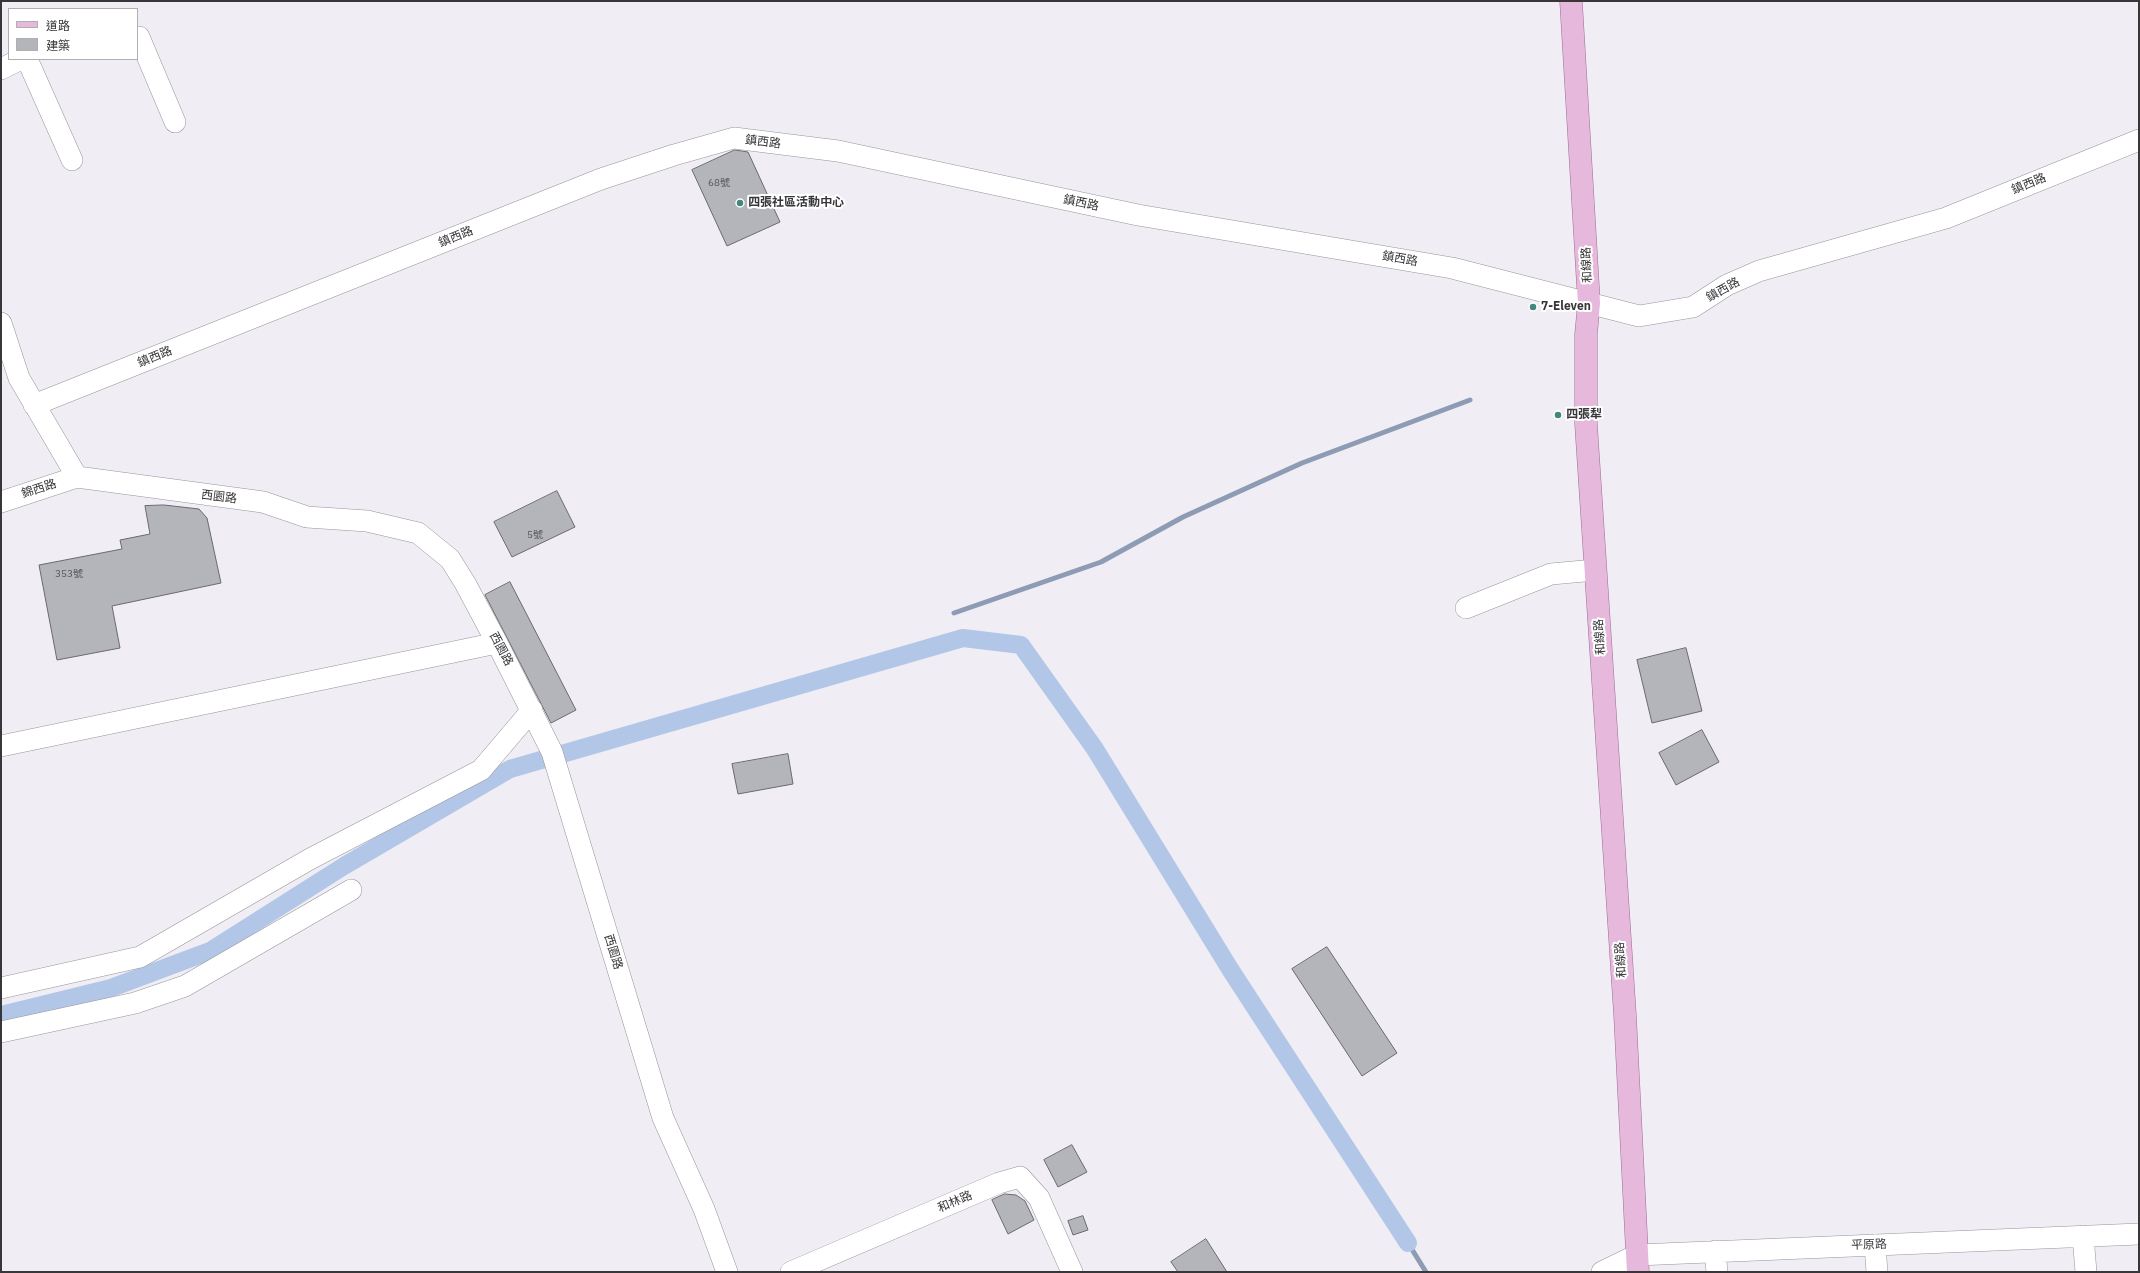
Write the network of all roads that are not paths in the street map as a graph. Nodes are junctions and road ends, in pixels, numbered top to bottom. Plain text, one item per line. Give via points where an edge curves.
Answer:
1 (1571, 1) edge
2 (138, 38) edge
3 (19, 60) edge
4 (27, 60) edge
5 (1, 69) edge
6 (175, 122) dead end
7 (2139, 140) edge
8 (72, 160) dead end
9 (1589, 303) junction
10 (1, 323) edge
11 (34, 405) junction
12 (77, 477) junction
13 (1, 502) edge
14 (1595, 570) junction
15 (1466, 608) dead end
16 (498, 643) junction
17 (532, 710) junction
18 (1, 746) edge
19 (351, 890) dead end
20 (1, 988) edge
21 (1, 1032) edge
22 (2139, 1234) edge
23 (2083, 1236) junction
24 (1875, 1245) junction
25 (1716, 1251) junction
26 (1637, 1263) edge
27 (727, 1272) edge
28 (791, 1272) edge
29 (1072, 1272) edge
30 (1602, 1272) edge
31 (1717, 1272) edge
32 (1877, 1272) edge
33 (2086, 1272) edge

1 - 9 main road, 和線路
2 - 6 street
3 - 5 street
4 - 8 street
7 - 9 street, 鎮西路 via 1946,218 1758,271 1693,307 1639,316
9 - 11 street, 鎮西路 via 1452,268 1138,215 838,151 734,138 601,179
9 - 14 main road, 和線路 via 1586,334 1586,424
10 - 11 street via 18,378
11 - 12 street
12 - 13 street, 錦西路
12 - 16 street, 西園路 via 263,502 307,517 367,521 418,534 450,559
14 - 15 street via 1551,574
14 - 26 main road, 和線路 via 1625,1015
16 - 17 street, 西園路
16 - 18 street
17 - 20 street via 481,770 310,859 140,957
17 - 27 street, 西園路 via 552,752 663,1118 704,1209
19 - 21 street via 185,986 135,1003
22 - 23 street, 平原路
23 - 24 street, 平原路
23 - 33 street
24 - 25 street, 平原路
24 - 32 street
25 - 26 street, 平原路
25 - 31 street
26 - 30 street, 平原路
28 - 29 street, 和林路 via 999,1183 1020,1177 1039,1198

